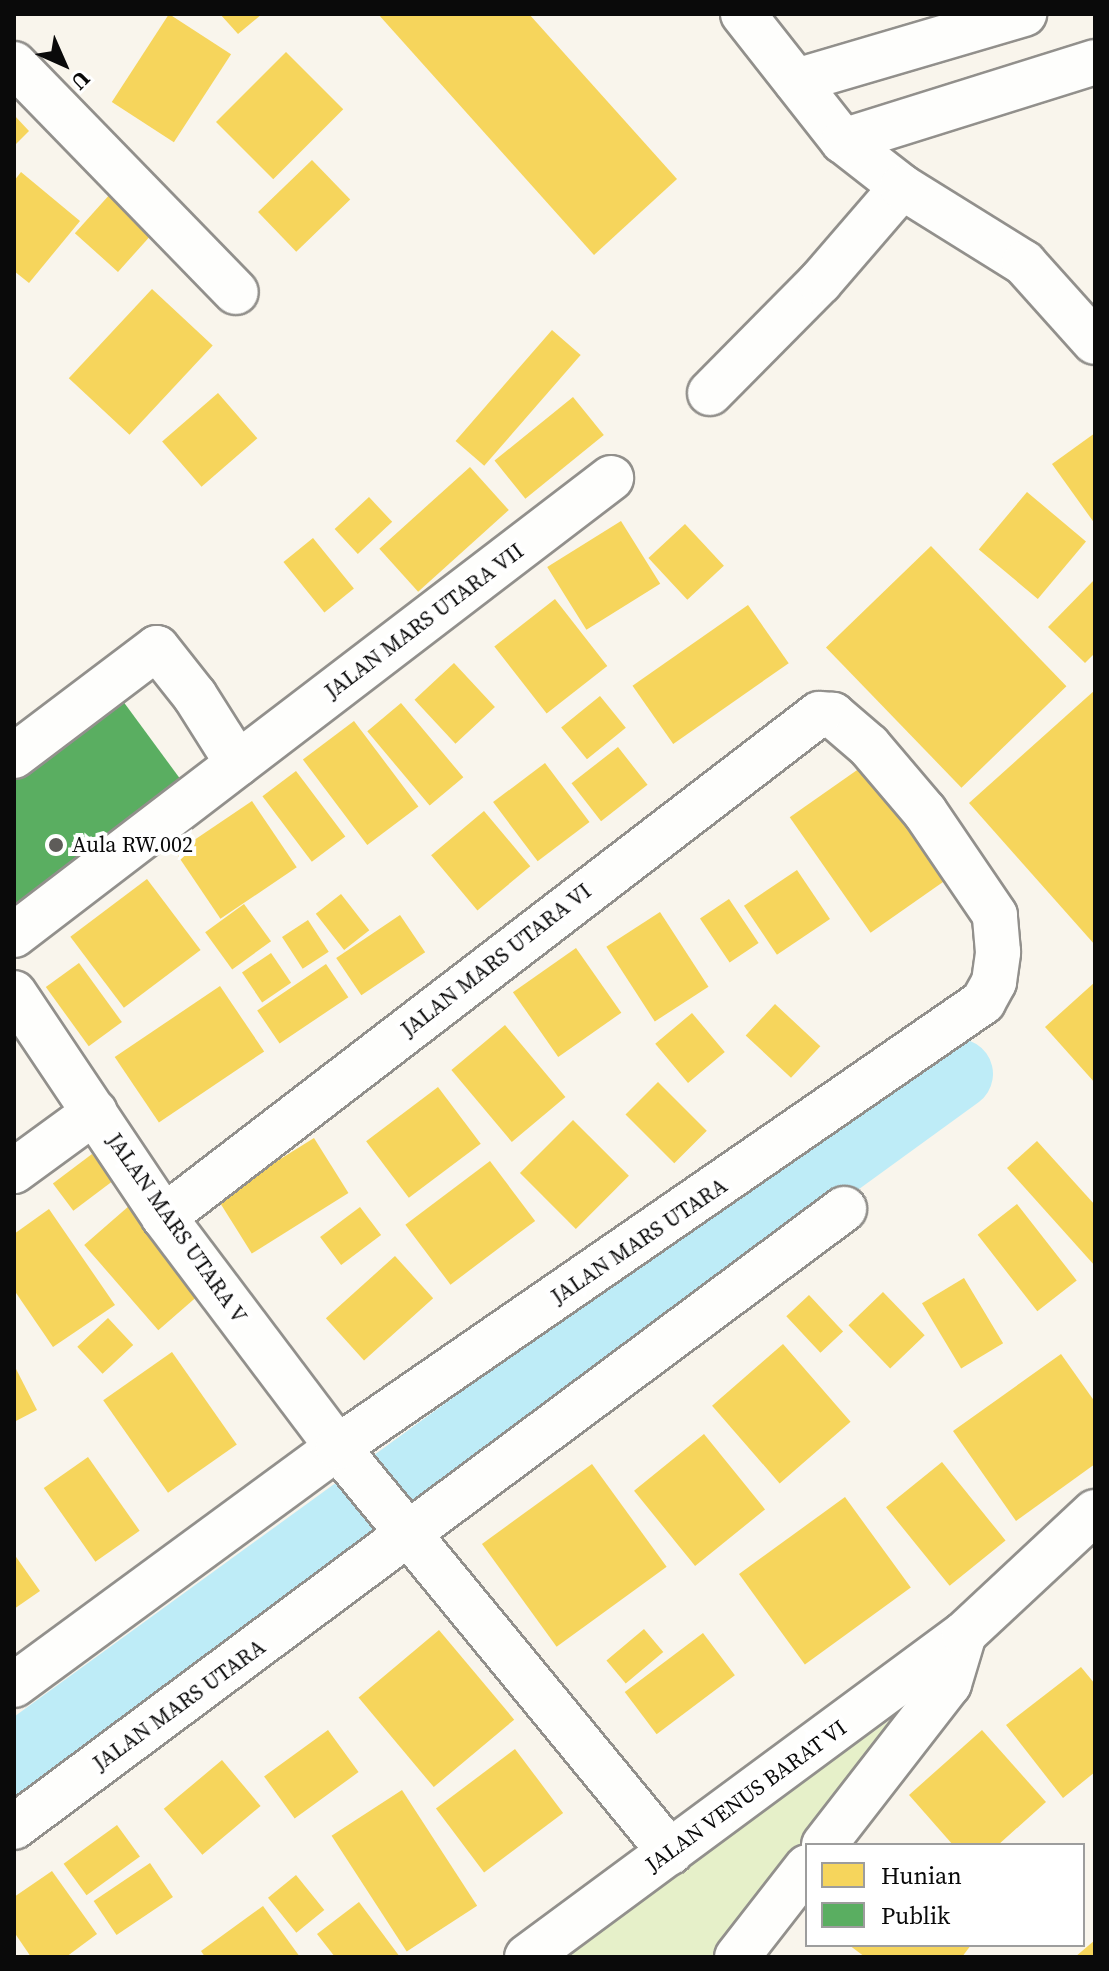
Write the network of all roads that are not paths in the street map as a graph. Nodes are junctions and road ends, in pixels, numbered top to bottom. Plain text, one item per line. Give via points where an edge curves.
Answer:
1 (743, 14) edge
2 (1024, 14) edge
3 (1095, 62) edge
4 (14, 64) edge
5 (796, 81) junction
6 (843, 141) junction
7 (902, 187) junction
8 (236, 292) dead end
9 (1095, 342) edge
10 (710, 393) dead end
11 (611, 478) dead end
12 (833, 715) joint
13 (14, 756) edge
14 (238, 764) junction
15 (14, 935) edge
16 (14, 993) edge
17 (95, 1112) junction
18 (14, 1171) edge
19 (844, 1209) dead end
20 (164, 1217) junction
21 (343, 1452) junction
22 (1095, 1512) edge
23 (401, 1524) junction
24 (964, 1634) junction
25 (14, 1685) edge
26 (14, 1827) edge
27 (826, 1843) edge
28 (670, 1852) junction
29 (805, 1870) edge
30 (527, 1957) edge
31 (737, 1957) edge

1 - 5 street
2 - 5 street
3 - 6 street
4 - 8 street
5 - 6 street
6 - 7 street
7 - 9 street via 1024,263
7 - 10 street via 820,282
11 - 14 street, JALAN MARS UTARA VII
12 - 20 street, JALAN MARS UTARA VI via 819,714 807,722
12 - 21 street, JALAN MARS UTARA via 869,746 925,812 995,915 994,982 983,1002
13 - 14 street via 157,648
14 - 15 street, JALAN MARS UTARA VII
16 - 17 street, JALAN MARS UTARA V
17 - 18 street
17 - 20 street, JALAN MARS UTARA V
19 - 23 street, JALAN MARS UTARA
20 - 21 street, JALAN MARS UTARA V
21 - 23 street, JALAN MARS UTARA V
21 - 25 street, JALAN MARS UTARA
22 - 24 street, JALAN VENUS BARAT VI
23 - 26 street, JALAN MARS UTARA
23 - 28 street, JALAN MARS UTARA V
24 - 27 street via 949,1684
24 - 28 street, JALAN VENUS BARAT VI
28 - 30 street, JALAN VENUS BARAT VI
29 - 31 street

